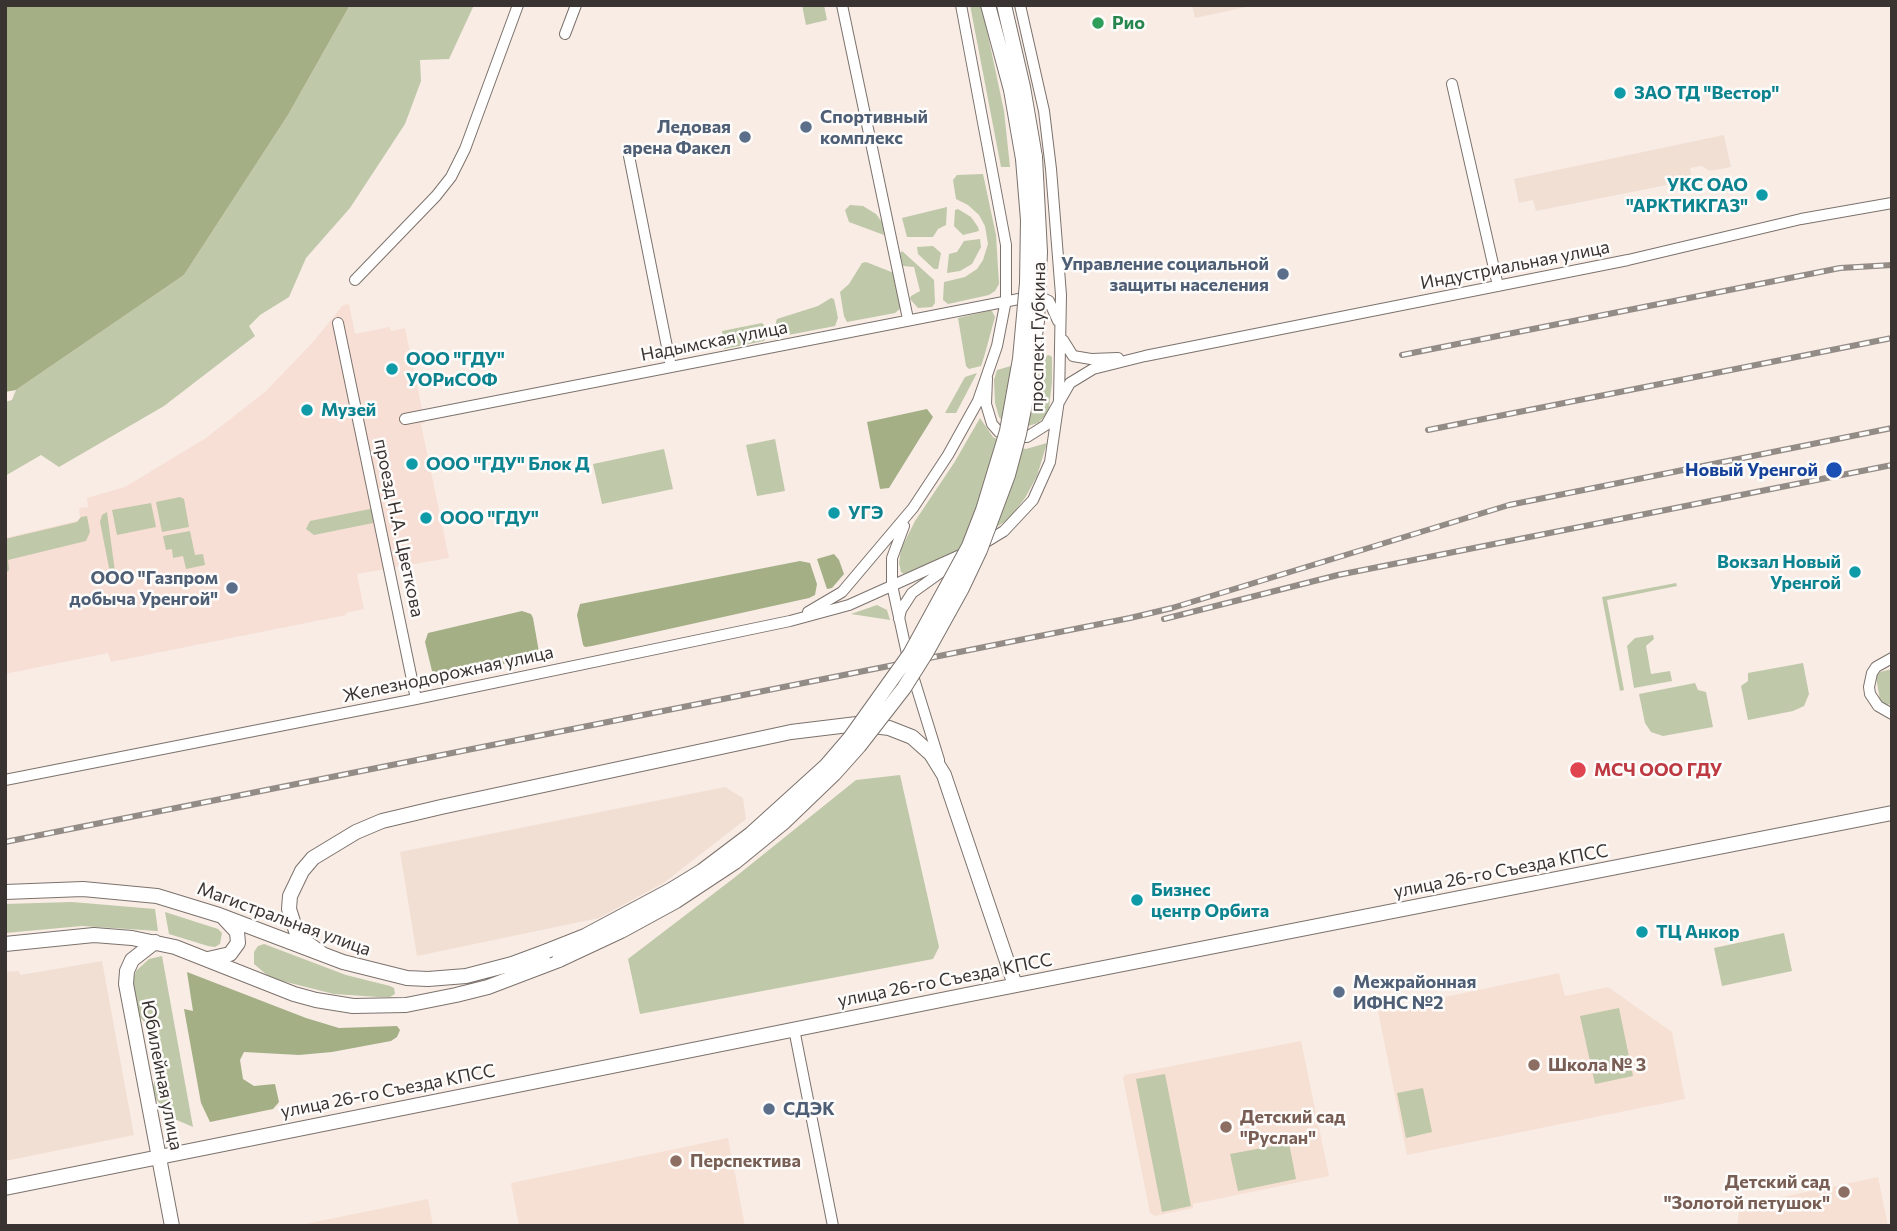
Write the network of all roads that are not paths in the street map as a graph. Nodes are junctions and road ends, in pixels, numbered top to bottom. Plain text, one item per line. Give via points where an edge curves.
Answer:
1 (518, 5) edge
2 (576, 5) edge
3 (842, 5) edge
4 (961, 5) edge
5 (988, 5) edge
6 (1004, 5) edge
7 (1020, 5) edge
8 (565, 34) dead end
9 (1452, 83) dead end
10 (629, 156) dead end
11 (1029, 158) junction
12 (1892, 203) edge
13 (355, 280) dead end
14 (1497, 286) junction
15 (1006, 300) junction
16 (908, 319) junction
17 (338, 323) dead end
18 (1061, 333) junction
19 (1145, 356) junction
20 (671, 367) junction
21 (987, 378) junction
22 (1059, 400) junction
23 (405, 419) dead end
24 (913, 508) junction
25 (980, 546) junction
26 (892, 585) junction
27 (790, 621) junction
28 (899, 621) junction
29 (1892, 658) edge
30 (416, 699) junction
31 (1891, 714) edge
32 (944, 775) junction
33 (5, 780) edge
34 (1892, 813) edge
35 (5, 893) edge
36 (219, 915) junction
37 (155, 942) junction
38 (10, 943) edge
39 (321, 953) junction
40 (206, 959) junction
41 (1016, 985) junction
42 (794, 1029) junction
43 (158, 1157) junction
44 (5, 1188) edge
45 (172, 1226) edge
46 (833, 1226) edge

1 - 13 street via 465,149 450,177
2 - 8 street
3 - 16 street
4 - 15 street, проспект Губкина via 1004,229
5 - 11 main road
6 - 11 main road via 1023,87
7 - 18 street, проспект Губкина via 1050,158
9 - 14 street
10 - 20 street
11 - 39 main road, Магистральная улица, bridge via 1027,283 1020,359 1007,431 983,510 969,546 911,654 825,766 751,834 702,871 585,936 547,951 488,971 428,979 374,971
11 - 40 main road, bridge via 1040,220 1040,284 1033,360 1008,475 962,587 926,653 859,746 808,800 759,843 676,901 559,960 488,987 406,1005 335,1004
12 - 14 street, Индустриальная улица
14 - 19 street, Индустриальная улица
15 - 16 street, Надымская улица
15 - 18 street, Надымская улица via 1046,299
15 - 21 street, проспект Губкина
16 - 20 street, Надымская улица
17 - 30 street, проезд Н.А. Цветкова
18 - 19 street, Индустриальная улица via 1069,353 1080,358
18 - 22 street, проспект Губкина
19 - 22 street, Индустриальная улица via 1081,374
20 - 23 street, Надымская улица
21 - 22 street, Индустриальная улица via 992,424 1009,436 1027,437 1042,429
21 - 24 street, проспект Губкина via 957,439
22 - 25 street, проспект Губкина via 1050,461 1034,500 1004,531
24 - 26 street via 894,546
24 - 27 street via 842,592
25 - 26 street, проспект Губкина
25 - 28 street via 912,593
26 - 27 street, Железнодорожная улица via 849,606
26 - 28 street
27 - 30 street, Железнодорожная улица
28 - 32 street
29 - 31 street via 1876,667 1869,687 1878,706
30 - 33 street, Железнодорожная улица
32 - 39 main road via 931,754 912,737 881,727 840,725 393,818 324,850 295,882 290,896 291,921 303,940
32 - 41 main road
34 - 41 main road, улица 26-го Съезда КПСС
35 - 36 main road, Магистральная улица via 83,889 137,893
36 - 39 main road, Магистральная улица
36 - 40 main road via 237,932 238,943 230,954
37 - 38 main road via 94,935
37 - 40 main road
37 - 43 main road, Юбилейная улица via 132,960 126,977
41 - 42 main road, улица 26-го Съезда КПСС
42 - 43 main road, улица 26-го Съезда КПСС
42 - 46 street
43 - 44 main road, улица 26-го Съезда КПСС
43 - 45 main road, Юбилейная улица

